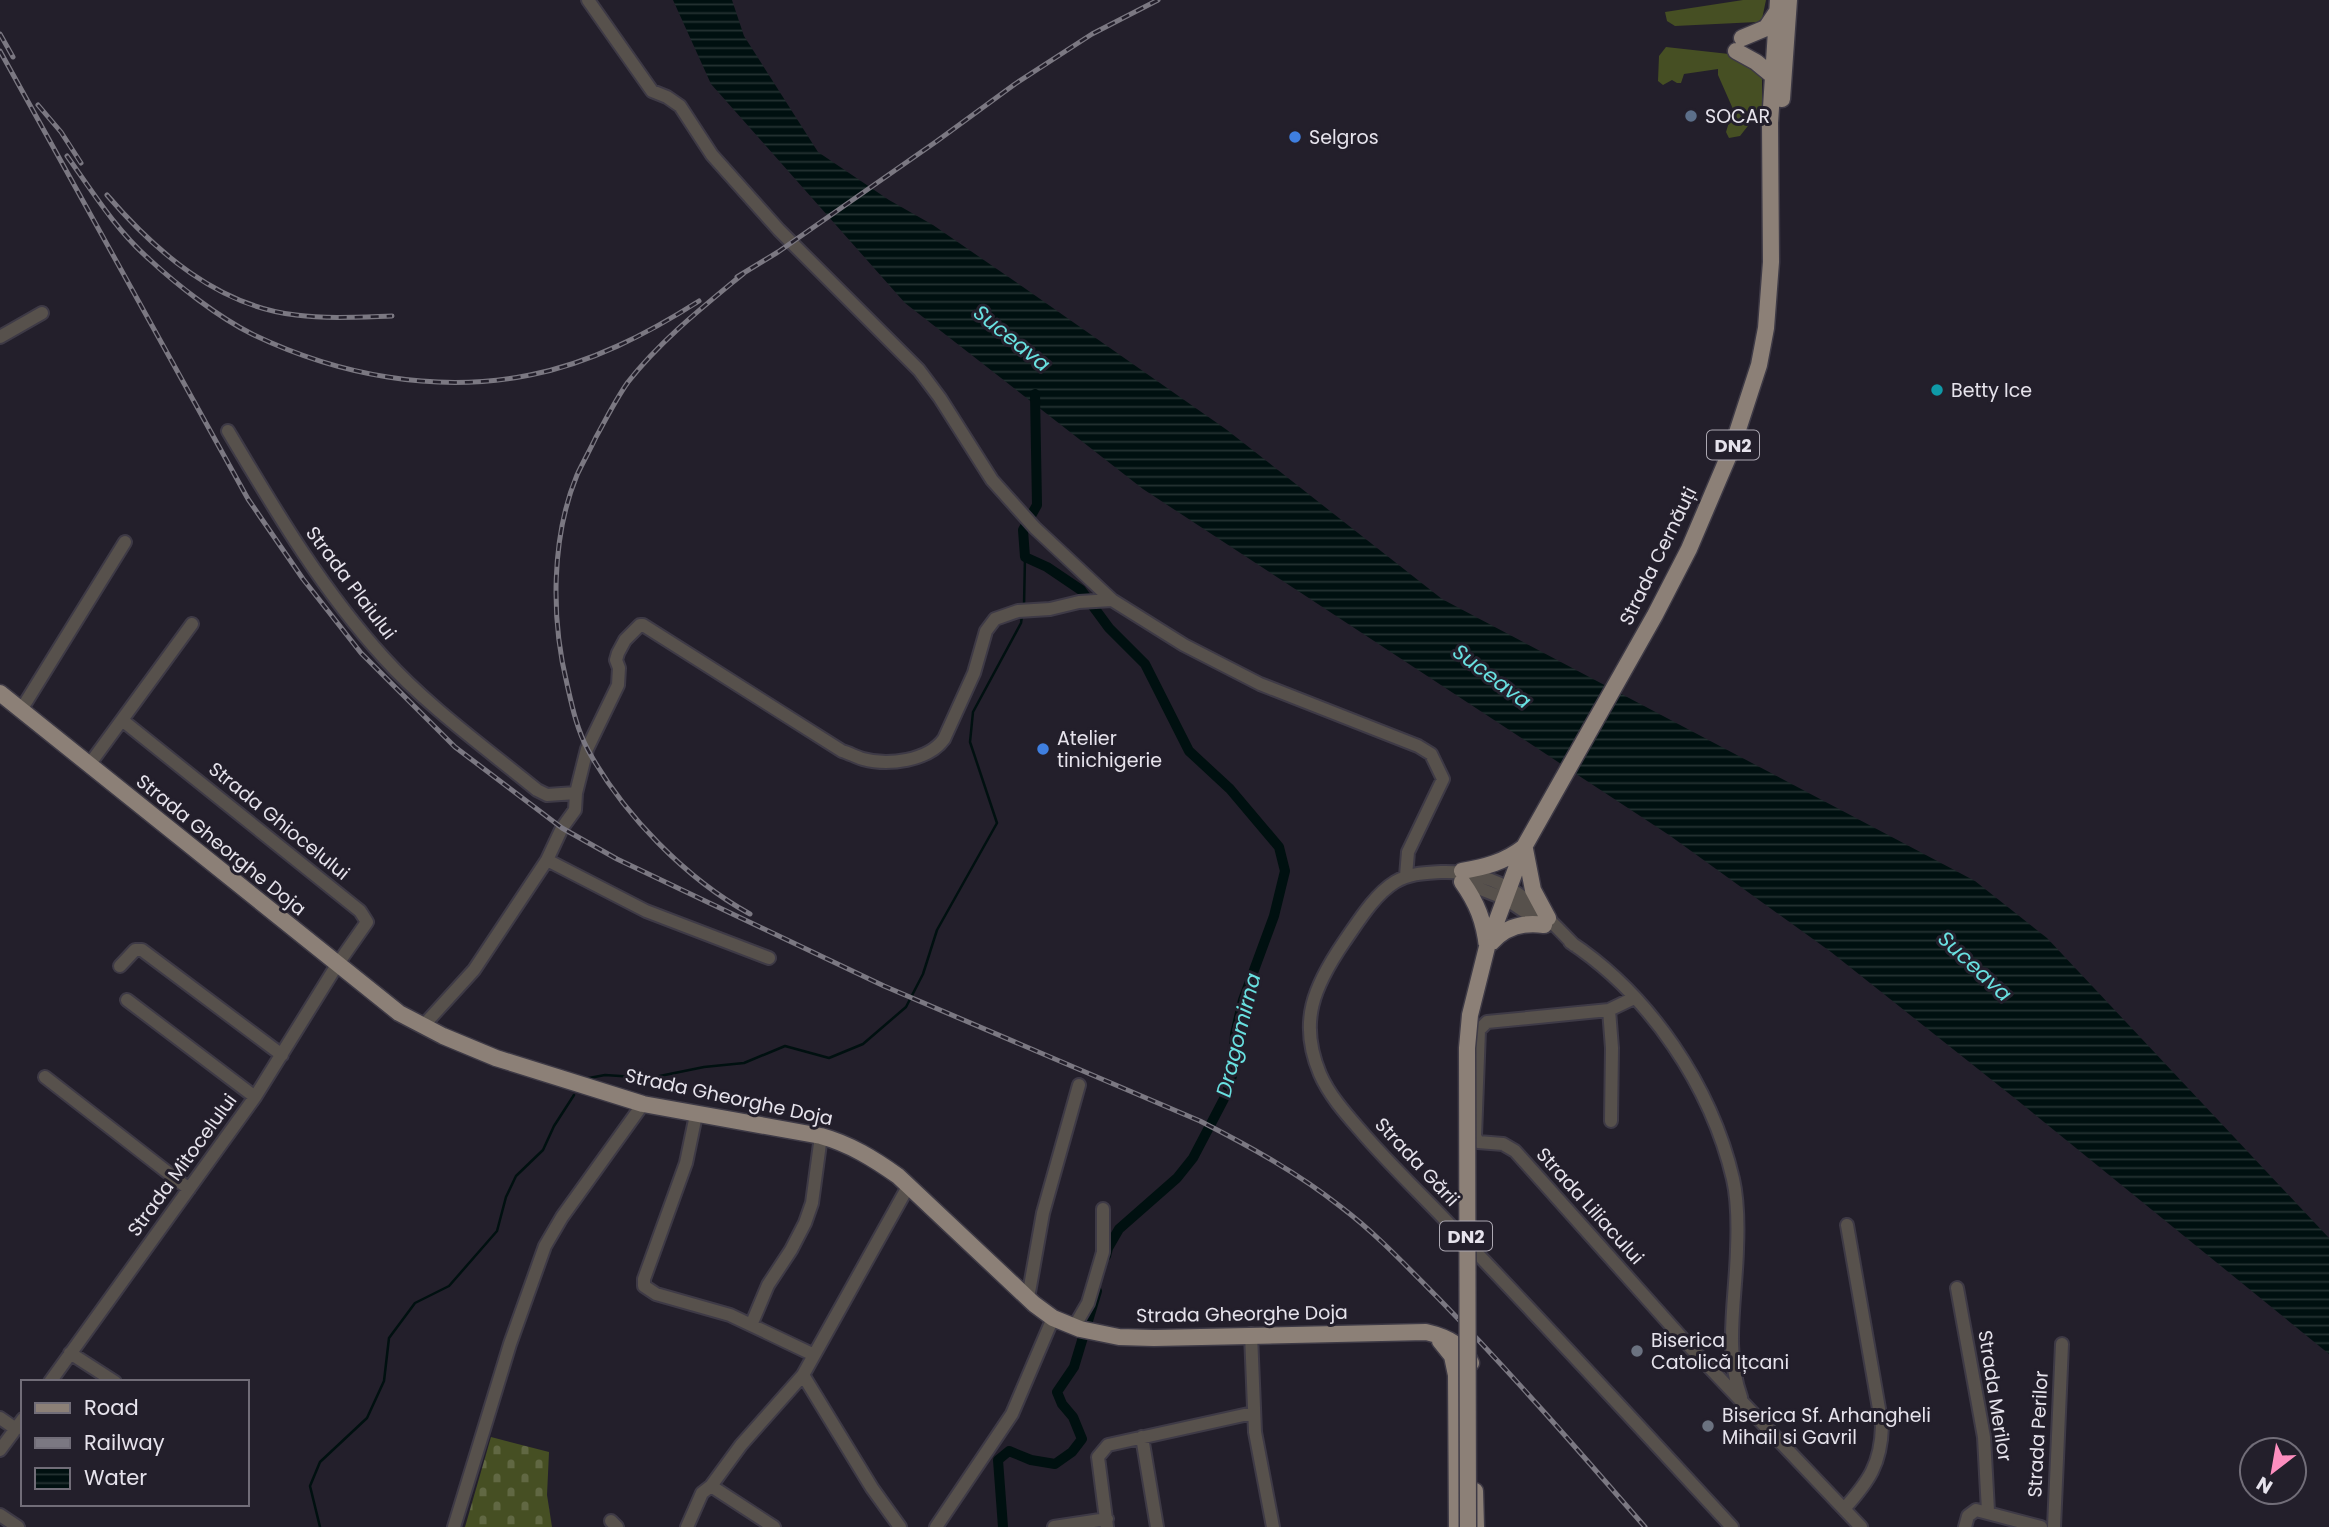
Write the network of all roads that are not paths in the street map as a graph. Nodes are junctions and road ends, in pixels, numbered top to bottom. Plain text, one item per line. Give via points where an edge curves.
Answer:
1 (588, 0) edge
2 (1782, 4) edge
3 (1773, 76) junction
4 (1771, 262) junction
5 (42, 313) dead end
6 (0, 337) edge
7 (228, 431) dead end
8 (125, 542) dead end
9 (1112, 600) junction
10 (192, 624) dead end
11 (0, 693) edge
12 (21, 710) junction
13 (122, 720) junction
14 (89, 765) junction
15 (576, 793) junction
16 (1524, 847) junction
17 (547, 860) junction
18 (1406, 876) junction
19 (1462, 877) junction
20 (1508, 894) junction
21 (1546, 921) junction
22 (1487, 947) junction
23 (769, 958) dead end
24 (337, 965) junction
25 (120, 966) dead end
26 (1633, 998) junction
27 (127, 1000) dead end
28 (1609, 1010) junction
29 (423, 1026) junction
30 (282, 1055) junction
31 (45, 1077) dead end
32 (1079, 1085) dead end
33 (255, 1097) junction
34 (643, 1104) junction
35 (696, 1115) junction
36 (1611, 1121) dead end
37 (821, 1136) junction
38 (909, 1185) junction
39 (189, 1189) junction
40 (1102, 1209) dead end
41 (1847, 1225) dead end
42 (1956, 1288) dead end
43 (1028, 1298) junction
44 (1053, 1318) junction
45 (751, 1323) junction
46 (1083, 1330) junction
47 (1426, 1332) junction
48 (1251, 1334) junction
49 (2062, 1344) dead end
50 (70, 1353) junction
51 (814, 1355) junction
52 (803, 1375) junction
53 (51, 1380) edge
54 (112, 1380) edge
55 (1744, 1404) junction
56 (1253, 1413) junction
57 (0, 1418) edge
58 (19, 1424) edge
59 (1142, 1437) junction
60 (0, 1450) edge
61 (711, 1486) junction
62 (1844, 1509) junction
63 (1988, 1511) junction
64 (0, 1515) edge
65 (1107, 1523) edge
66 (18, 1527) edge
67 (454, 1527) edge
68 (687, 1527) edge
69 (775, 1527) edge
70 (900, 1527) edge
71 (936, 1527) edge
72 (1054, 1527) edge
73 (1157, 1527) edge
74 (1273, 1527) edge
75 (1457, 1527) edge
76 (1468, 1527) edge
77 (1476, 1527) edge
78 (1732, 1527) edge
79 (1861, 1527) edge
80 (1965, 1527) edge
81 (2041, 1527) edge
82 (2054, 1527) edge

1 - 9 street via 652,91 680,106 712,155 779,230 919,370 992,480 1035,528
2 - 3 main road, Strada Cernăuți / DN2
2 - 3 main road via 1766,28 1739,45
2 - 4 main road, Strada Cernăuți / DN2 via 1777,223
3 - 4 main road, Strada Cernăuți / DN2
4 - 16 main road, Strada Cernăuți / DN2 via 1762,355 1732,448 1696,534
5 - 6 street
7 - 15 street, Strada Plaiului via 280,518 346,613 385,659 537,790 548,795
8 - 12 street
9 - 15 street via 1023,610 995,619 939,746 922,756 894,761 864,760 842,751 640,625 618,653 618,685 587,749
9 - 18 street via 1184,645 1260,684 1431,754 1443,779 1408,852
10 - 13 street
11 - 12 main road, Strada Gheorghe Doja
12 - 14 main road, Strada Gheorghe Doja
13 - 14 street
13 - 24 street, Strada Ghiocelului via 367,918 366,927
14 - 24 main road, Strada Gheorghe Doja
15 - 17 street via 575,810
16 - 19 main road
16 - 20 main road, DN2
16 - 21 main road via 1533,890
17 - 23 street via 646,911
17 - 29 street via 474,970
18 - 19 street via 1440,872
18 - 78 street, Strada Gării via 1371,906 1319,981 1309,1026 1321,1075 1382,1155
19 - 20 street via 1491,880
19 - 22 main road via 1482,916
20 - 21 street via 1536,906
20 - 22 main road, DN2
21 - 22 main road via 1517,926
21 - 26 street
22 - 76 main road, DN2, bridge via 1467,1048
24 - 29 main road, Strada Gheorghe Doja
24 - 30 street, Strada Mitocelului
25 - 30 street via 135,950 142,950
26 - 28 street, Strada Liliacului
26 - 55 street via 1690,1070 1734,1181 1737,1249 1732,1359
27 - 33 street
28 - 36 street
28 - 55 street, Strada Liliacului via 1481,1026 1475,1136 1479,1142 1503,1144 1515,1151
29 - 34 main road, Strada Gheorghe Doja via 496,1058
30 - 33 street, Strada Mitocelului
31 - 39 street
32 - 43 street via 1042,1213
33 - 39 street, Strada Mitocelului
34 - 35 main road, Strada Gheorghe Doja
34 - 67 street via 545,1246
35 - 37 main road, Strada Gheorghe Doja
35 - 45 street via 686,1163 644,1286 656,1294
37 - 38 main road, Strada Gheorghe Doja via 860,1151
37 - 45 street via 805,1223
38 - 43 main road, Strada Gheorghe Doja
38 - 51 street
39 - 50 street, Strada Mitocelului
40 - 46 street via 1102,1252
41 - 62 street via 1882,1426 1880,1457 1863,1488
42 - 63 street, Strada Merilor via 1984,1437
43 - 44 main road, Strada Gheorghe Doja
44 - 46 main road, Strada Gheorghe Doja
44 - 71 street via 1012,1414
45 - 51 street
46 - 48 main road, Strada Gheorghe Doja via 1154,1338
47 - 48 main road, Strada Gheorghe Doja
47 - 75 main road via 1443,1343 1455,1364
47 - 77 main road via 1453,1343 1471,1363
48 - 56 street
49 - 82 street, Strada Perilor
50 - 53 street, Strada Mitocelului
50 - 54 street
51 - 52 street
52 - 61 street
52 - 70 street
55 - 62 street
56 - 59 street
56 - 74 street
57 - 58 street
58 - 60 street
59 - 65 street via 1108,1445 1098,1457
59 - 73 street
61 - 68 street via 702,1493
61 - 69 street
62 - 79 street
63 - 80 street via 1971,1512
63 - 81 street
64 - 66 street
65 - 72 street

